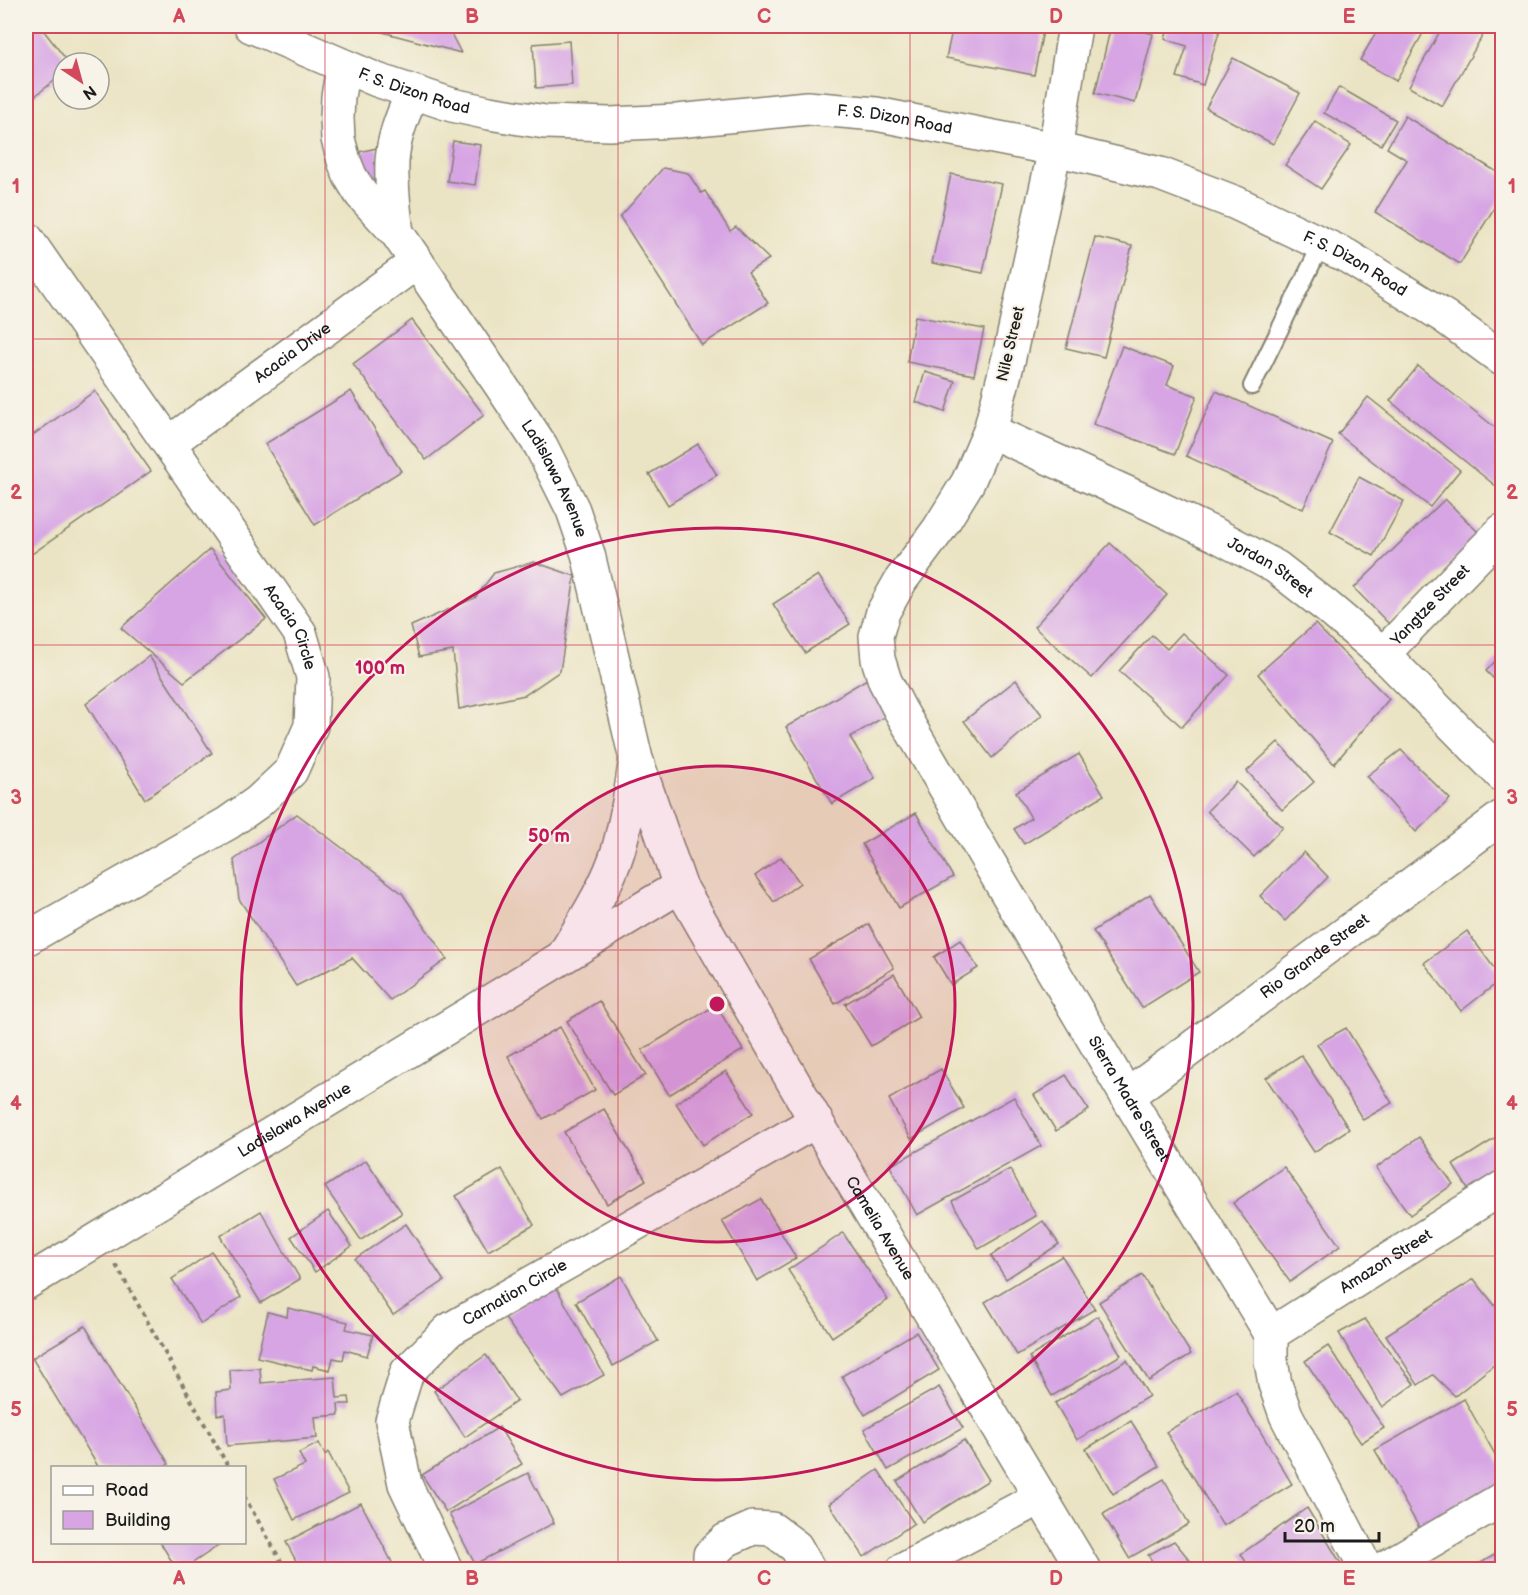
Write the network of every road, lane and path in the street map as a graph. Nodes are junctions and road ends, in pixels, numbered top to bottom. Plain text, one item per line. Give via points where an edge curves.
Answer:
1 (251, 26) edge
2 (1075, 26) edge
3 (344, 67) junction
4 (412, 93) junction
5 (1055, 149) junction
6 (397, 233) junction
7 (26, 238) edge
8 (1322, 243) junction
9 (417, 262) junction
10 (1503, 359) edge
11 (1252, 386) dead end
12 (990, 431) junction
13 (169, 443) junction
14 (1503, 531) edge
15 (876, 636) joint
16 (1383, 654) junction
17 (636, 759) junction
18 (1503, 775) edge
19 (1503, 817) edge
20 (681, 886) junction
21 (26, 939) edge
22 (564, 957) junction
23 (1127, 1096) junction
24 (816, 1121) junction
25 (1503, 1188) edge
26 (101, 1238) junction
27 (26, 1283) edge
28 (1271, 1334) junction
29 (228, 1466) edge
30 (1041, 1497) junction
31 (1503, 1499) edge
32 (246, 1500) edge
33 (285, 1569) edge
34 (446, 1569) edge
35 (710, 1569) edge
36 (809, 1569) edge
37 (903, 1569) edge
38 (1084, 1569) edge
39 (1367, 1569) edge
40 (1381, 1569) edge

1 - 3 street, F. S. Dizon Road
2 - 5 street, Nile Street
3 - 4 street, F. S. Dizon Road
3 - 6 street, Ladislawa Avenue via 336,118 344,161 361,194
4 - 5 street, F. S. Dizon Road via 452,105 545,122 677,121 807,108 876,114
4 - 6 street, Ladislawa Avenue via 399,127 392,162
5 - 8 street, F. S. Dizon Road via 1160,174 1236,203
5 - 12 street, Nile Street
6 - 9 street, Ladislawa Avenue
7 - 13 street, Acacia Circle
8 - 10 street, F. S. Dizon Road via 1445,317
8 - 11 lane
9 - 13 street, Acacia Drive
9 - 17 street, Ladislawa Avenue via 541,446 573,510 588,554
12 - 15 street, Nile Street via 968,482 901,580 883,612
12 - 16 street, Jordan Street via 1218,536 1276,567
13 - 21 street, Acacia Circle via 300,633 313,677 311,726 291,771 258,802
14 - 16 street, Yangtze Street
15 - 23 street, Sierra Madre Street via 885,681 900,710
16 - 18 street, Jordan Street
17 - 20 street, Ladislawa Avenue
17 - 22 street, Ladislawa Avenue via 617,854
19 - 23 street, Rio Grande Street
20 - 22 street, Ladislawa Avenue
20 - 24 street, Camelia Avenue
22 - 26 street, Ladislawa Avenue
23 - 28 street, Sierra Madre Street
24 - 30 street, Camelia Avenue
24 - 34 street, Carnation Circle via 449,1330 407,1372 392,1421 400,1463 405,1484
25 - 28 street, Amazon Street
26 - 27 street, Ladislawa Avenue
26 - 29 path
28 - 39 street via 1275,1384 1286,1415
30 - 37 street
30 - 38 street, Camelia Avenue
31 - 40 street
32 - 33 path
35 - 36 street via 710,1555 726,1540 753,1528 772,1529 796,1546

